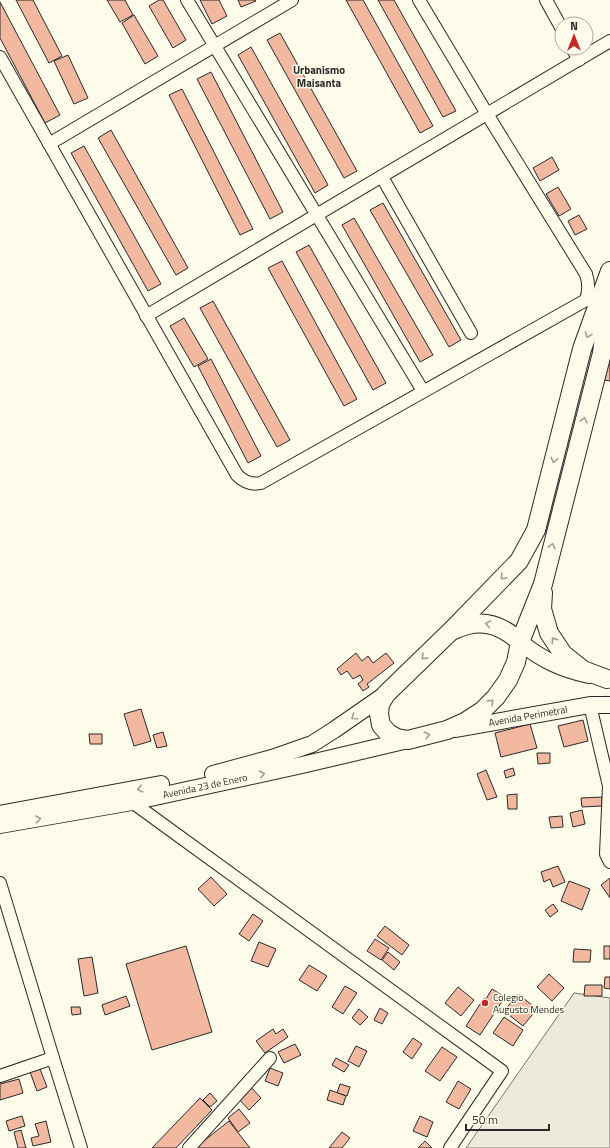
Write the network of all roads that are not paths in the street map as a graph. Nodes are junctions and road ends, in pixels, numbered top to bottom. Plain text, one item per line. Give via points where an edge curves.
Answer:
1 (187, 0) edge
2 (292, 0) edge
3 (419, 0) edge
4 (546, 0) edge
5 (555, 16) edge
6 (610, 42) edge
7 (215, 46) junction
8 (577, 56) edge
9 (0, 57) edge
10 (579, 60) junction
11 (487, 114) junction
12 (49, 144) junction
13 (382, 177) junction
14 (317, 215) junction
15 (610, 271) edge
16 (610, 288) edge
17 (146, 316) junction
18 (471, 333) dead end
19 (423, 392) junction
20 (543, 584) junction
21 (452, 630) junction
22 (520, 642) junction
23 (608, 679) edge
24 (386, 694) junction
25 (590, 705) junction
26 (610, 705) edge
27 (446, 730) junction
28 (408, 740) junction
29 (132, 802) junction
30 (0, 814) edge
31 (0, 825) edge
32 (610, 862) edge
33 (0, 883) edge
34 (53, 1058) junction
35 (270, 1058) dead end
36 (0, 1076) edge
37 (80, 1147) edge
38 (189, 1148) edge
39 (450, 1148) edge

1 - 7 street
2 - 7 street
3 - 11 street
4 - 5 street
6 - 10 street
7 - 12 street
7 - 14 street
8 - 10 street
9 - 12 street
10 - 11 street
11 - 13 street
11 - 19 street via 586,274 588,293 586,300
12 - 17 street
13 - 14 street
13 - 18 street
14 - 17 street
14 - 19 street
15 -> 21 highway via 582,350 536,530 519,561
20 -> 16 highway via 602,353
17 - 19 street via 237,475 251,484 261,483
20 - 22 highway
23 -> 20 highway via 583,670 563,654 549,633 542,609
22 -> 21 highway via 506,630 488,624 470,624
21 -> 24 highway
22 - 23 main road via 552,663 572,671
27 -> 22 highway via 476,715 496,697 516,662
24 - 28 highway via 379,709 381,725 388,733
24 -> 30 main road, Avenida 23 de Enero via 312,744 272,758 214,774
25 - 26 main road, Avenida Perimetral
25 - 27 main road, Avenida Perimetral
25 - 32 street via 609,786 606,854
28 -> 27 highway
29 -> 28 main road, Avenida 23 de Enero
31 -> 29 main road, Avenida 23 de Enero
29 - 39 street via 502,1071
33 - 34 street
34 - 36 street
34 - 37 street
35 - 38 street

